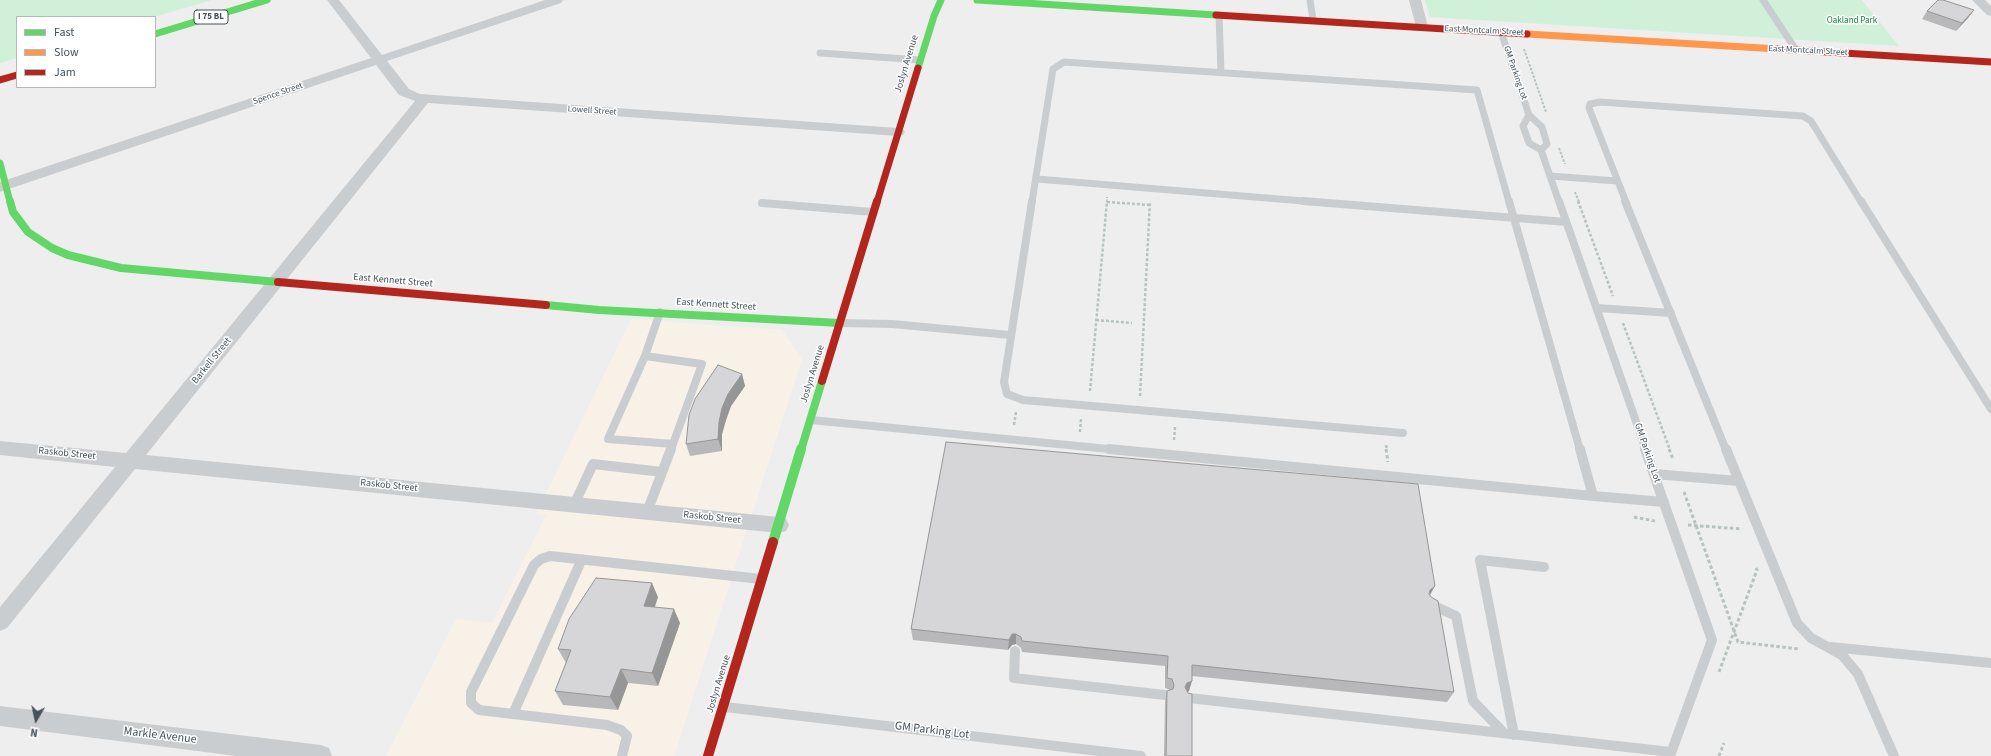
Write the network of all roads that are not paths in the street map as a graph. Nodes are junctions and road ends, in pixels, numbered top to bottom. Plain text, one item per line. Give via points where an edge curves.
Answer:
1 (267, 0) edge
2 (333, 0) edge
3 (556, 0) edge
4 (941, 0) edge
5 (977, 0) edge
6 (1310, 0) edge
7 (1415, 0) edge
8 (1763, 0) edge
9 (1978, 0) edge
10 (1024, 1) edge
11 (1991, 12) edge
12 (1219, 15) junction
13 (1313, 20) junction
14 (1422, 27) junction
15 (1501, 32) junction
16 (156, 34) edge
17 (1796, 50) junction
18 (820, 53) dead end
19 (379, 60) junction
20 (920, 60) junction
21 (1991, 62) edge
22 (1221, 72) junction
23 (16, 75) edge
24 (0, 80) edge
25 (424, 99) junction
26 (1529, 115) junction
27 (898, 132) junction
28 (1541, 150) junction
29 (0, 163) edge
30 (1550, 176) junction
31 (1037, 179) junction
32 (1618, 181) junction
33 (3, 186) edge
34 (762, 203) dead end
35 (873, 212) junction
36 (1512, 218) junction
37 (1566, 222) junction
38 (275, 282) junction
39 (1597, 308) junction
40 (660, 312) junction
41 (1671, 314) junction
42 (840, 323) junction
43 (1010, 335) junction
44 (645, 356) junction
45 (1991, 409) edge
46 (811, 420) junction
47 (1403, 433) dead end
48 (672, 444) junction
49 (0, 448) edge
50 (131, 461) junction
51 (662, 472) junction
52 (1654, 474) junction
53 (1740, 481) junction
54 (1593, 496) junction
55 (1664, 502) junction
56 (574, 505) junction
57 (647, 512) junction
58 (779, 525) junction
59 (582, 559) junction
60 (1544, 567) dead end
61 (762, 579) junction
62 (1430, 604) edge
63 (0, 622) edge
64 (1826, 646) junction
65 (1015, 651) dead end
66 (1991, 663) edge
67 (1165, 695) edge
68 (1189, 698) edge
69 (724, 706) junction
70 (513, 714) junction
71 (0, 716) edge
72 (1509, 734) junction
73 (1670, 754) edge
74 (321, 756) edge
75 (622, 756) edge
76 (708, 756) edge
77 (1141, 756) edge
78 (1894, 756) edge

1 - 16 main road, I 75 BL
2 - 19 street, Lowell Street
3 - 19 street, Spence Street
4 - 20 main road, Joslyn Avenue
5 - 10 main road, East Montcalm Street
6 - 13 lane
7 - 14 street
8 - 17 lane
9 - 11 street
10 - 12 main road, East Montcalm Street
12 - 13 main road, East Montcalm Street
12 - 22 lane
13 - 14 main road, East Montcalm Street
14 - 15 main road, East Montcalm Street
15 - 17 main road, East Montcalm Street
15 - 26 lane, GM Parking Lot
17 - 21 main road, East Montcalm Street
18 - 20 lane
19 - 25 street, Lowell Street via 404,92
19 - 33 street, Spence Street
20 - 27 main road, Joslyn Avenue
22 - 31 lane via 1064,62 1053,69
22 - 36 lane via 1477,90
23 - 24 main road
25 - 27 street, Lowell Street
25 - 38 street, Barkell Street
26 - 28 lane, GM Parking Lot via 1542,127 1547,144
26 - 28 lane, GM Parking Lot via 1523,126 1529,143
27 - 35 main road, Joslyn Avenue
28 - 30 lane, GM Parking Lot
29 - 33 main road, East Kennett Street
30 - 32 lane
30 - 37 lane, GM Parking Lot
31 - 36 lane
31 - 43 lane
32 - 41 lane
32 - 45 lane via 1589,108 1590,104 1600,102 1803,116 1811,121
33 - 38 main road, East Kennett Street via 19,222 39,240 68,255 121,268
34 - 35 lane
35 - 42 main road, Joslyn Avenue
36 - 37 lane
36 - 54 lane
37 - 39 lane, GM Parking Lot
38 - 40 main road, East Kennett Street via 592,309
38 - 50 street, Barkell Street
39 - 41 lane
39 - 52 lane, GM Parking Lot
40 - 42 main road, East Kennett Street
40 - 44 lane
41 - 53 lane
42 - 43 lane via 892,324
42 - 46 main road, Joslyn Avenue
43 - 47 lane via 1004,382 1008,394 1023,400
44 - 48 lane via 702,364
44 - 48 lane via 608,439
46 - 54 lane
46 - 58 main road, Joslyn Avenue
48 - 51 lane
49 - 50 street, Raskob Street
50 - 56 street, Raskob Street
50 - 63 street, Barkell Street
51 - 56 lane via 593,464
51 - 57 lane
52 - 53 lane
52 - 55 lane, GM Parking Lot
53 - 64 lane via 1797,623 1811,638
54 - 55 lane
55 - 73 lane, GM Parking Lot via 1712,640
56 - 57 street, Raskob Street
57 - 58 street, Raskob Street
58 - 61 main road, Joslyn Avenue
59 - 61 lane
59 - 70 lane
59 - 70 lane via 550,556 534,565 471,692 471,703 479,710
60 - 72 lane via 1480,560
61 - 69 main road, Joslyn Avenue
62 - 72 lane via 1456,616 1473,701
64 - 66 lane
64 - 78 lane via 1842,655 1858,674
65 - 67 lane via 1014,678
68 - 72 lane
69 - 76 main road, Joslyn Avenue
69 - 77 lane, GM Parking Lot
70 - 75 lane via 608,725 621,730 627,736
71 - 74 street, Markle Avenue
72 - 73 lane

